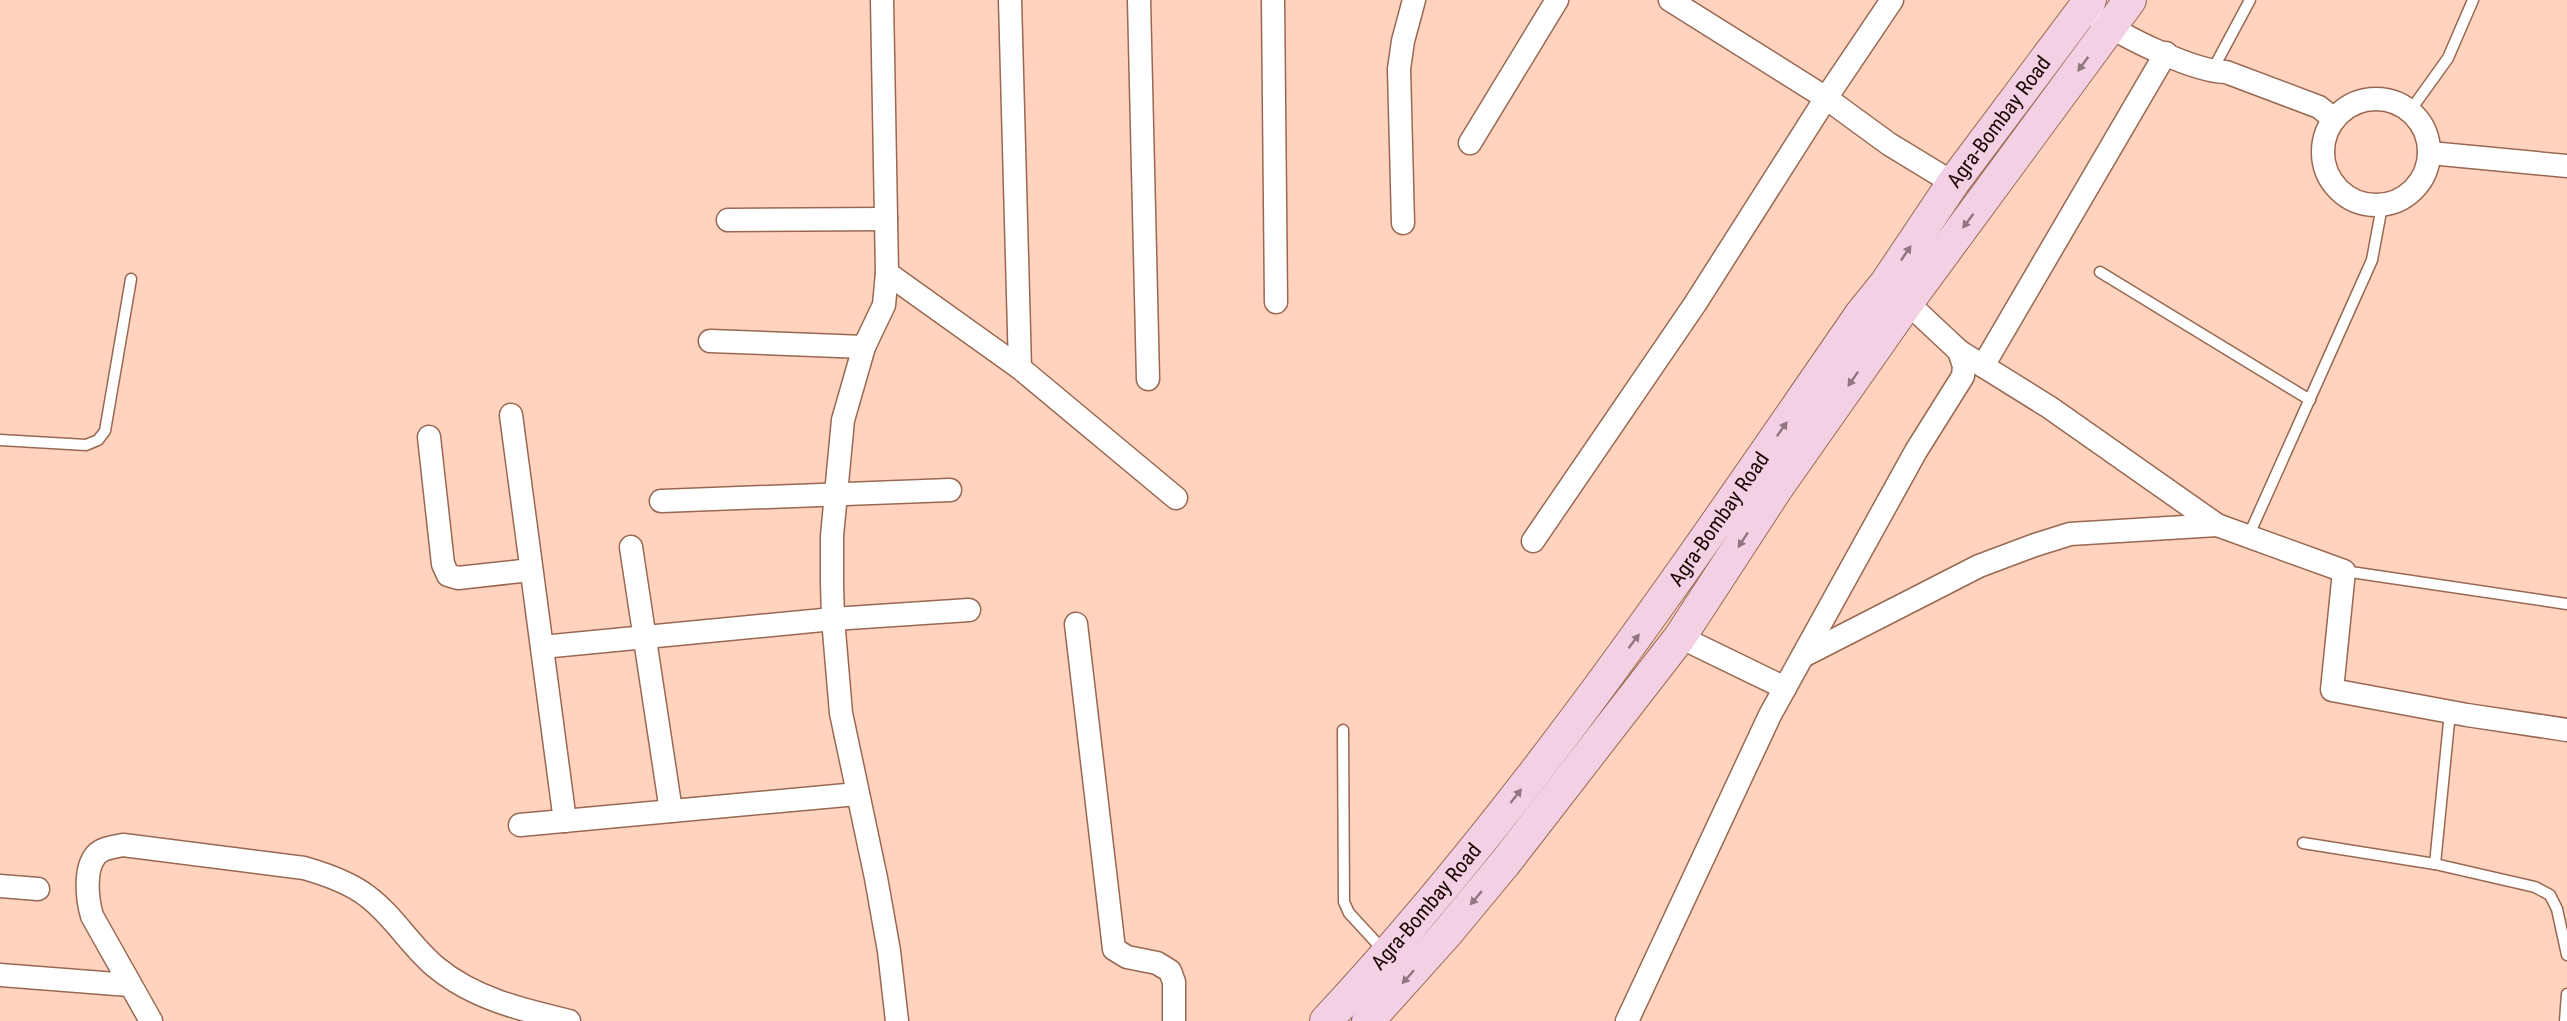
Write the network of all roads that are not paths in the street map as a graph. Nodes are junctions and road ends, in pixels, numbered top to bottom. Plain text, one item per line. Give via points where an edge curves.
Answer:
1 (882, 0) edge
2 (1010, 0) edge
3 (1139, 0) edge
4 (1273, 0) edge
5 (1414, 0) edge
6 (1557, 0) edge
7 (1670, 0) edge
8 (1892, 0) edge
9 (2130, 0) edge
10 (2250, 0) edge
11 (2473, 0) edge
12 (2087, 4) edge
13 (2110, 27) junction
14 (2166, 53) junction
15 (2212, 72) junction
16 (1826, 98) junction
17 (2410, 111) junction
18 (2334, 119) junction
19 (1470, 143) dead end
20 (2430, 153) junction
21 (2567, 166) edge
22 (1953, 183) junction
23 (2382, 206) junction
24 (886, 219) junction
25 (728, 220) dead end
26 (1403, 223) dead end
27 (2100, 272) dead end
28 (886, 273) junction
29 (131, 279) dead end
30 (1896, 293) junction
31 (1276, 302) dead end
32 (710, 341) dead end
33 (864, 347) junction
34 (1959, 351) junction
35 (1983, 366) junction
36 (1020, 368) junction
37 (1148, 379) dead end
38 (2310, 400) junction
39 (511, 415) dead end
40 (429, 437) dead end
41 (0, 440) edge
42 (950, 490) dead end
43 (836, 493) junction
44 (1176, 498) dead end
45 (661, 501) dead end
46 (2217, 525) junction
47 (2248, 537) junction
48 (1533, 541) dead end
49 (631, 547) dead end
50 (531, 570) junction
51 (2344, 571) junction
52 (2567, 604) edge
53 (969, 610) dead end
54 (833, 619) junction
55 (1076, 624) dead end
56 (646, 637) junction
57 (1680, 637) junction
58 (542, 647) junction
59 (1803, 656) junction
60 (1785, 688) junction
61 (2450, 712) junction
62 (1343, 730) dead end
63 (2567, 730) edge
64 (858, 794) junction
65 (671, 811) junction
66 (565, 821) junction
67 (520, 825) dead end
68 (2302, 843) dead end
69 (2435, 864) junction
70 (0, 885) edge
71 (38, 889) dead end
72 (1388, 955) junction
73 (2567, 955) edge
74 (0, 975) edge
75 (129, 985) junction
76 (2567, 994) edge
77 (151, 1021) edge
78 (569, 1021) edge
79 (897, 1021) edge
80 (1173, 1021) edge
81 (1326, 1021) edge
82 (1368, 1021) edge
83 (1627, 1021) edge
84 (2565, 1021) edge

1 - 24 street
2 - 36 street
3 - 37 street
4 - 31 street
5 - 26 street via 1402,41 1399,69
6 - 19 street
7 - 16 street
8 - 16 street
9 - 13 main road, Agra-Bombay Road
10 - 15 lane
11 - 17 lane via 2448,58
12 - 13 street
12 - 22 main road, Agra-Bombay Road
13 - 14 street
13 -> 30 main road, Agra-Bombay Road
14 - 15 street
14 - 35 street
15 - 18 street via 2219,82 2316,120
16 - 22 street via 1889,144
16 - 48 street via 1695,304
17 - 18 street via 2392,101 2371,99 2351,105
17 - 20 street via 2424,127
18 - 23 street via 2324,137 2322,154 2329,178 2339,191 2361,204
20 - 21 street
20 - 23 street via 2428,168 2417,187 2402,200
30 -> 22 main road, Agra-Bombay Road
23 - 38 lane via 2372,260
24 - 25 street
24 - 28 street
27 - 38 lane
28 - 33 street via 884,305
28 - 36 street
29 - 41 lane via 105,431 98,440 86,446
30 - 34 street
30 -> 57 main road, Agra-Bombay Road
72 -> 30 main road, Agra-Bombay Road via 1649,621 1861,314
32 - 33 street
33 - 43 street via 843,420
34 - 35 street
34 - 59 street via 1963,376 1916,451
35 - 46 street via 2049,407
36 - 44 street
38 - 47 lane
39 - 50 street
40 - 50 street via 443,564 448,575 459,578
42 - 43 street
43 - 45 street
43 - 54 street
46 - 47 street
46 - 59 street via 2070,534 2035,545 1979,566
47 - 51 street
49 - 56 street
50 - 58 street
51 - 52 lane
51 - 61 street via 2332,690
53 - 54 street
54 - 56 street
54 - 64 street via 842,713
55 - 80 street via 1114,949 1126,957 1157,963 1170,971 1174,982
56 - 58 street
56 - 65 street
57 - 60 street
57 -> 82 main road, Agra-Bombay Road via 1505,863
58 - 66 street
59 - 60 street
60 - 83 street
61 - 63 street
61 - 69 lane
62 - 72 lane via 1344,902 1349,914
64 - 65 street
64 - 79 street via 887,940
65 - 66 street
66 - 67 street
68 - 69 lane
69 - 73 lane via 2535,887 2550,895
70 - 71 street
72 - 81 main road, Agra-Bombay Road
74 - 75 street
75 - 77 street
75 - 78 street via 88,902 91,865 97,853 123,845 304,868 327,875 367,896 438,969 471,991 526,1011
76 - 84 lane

